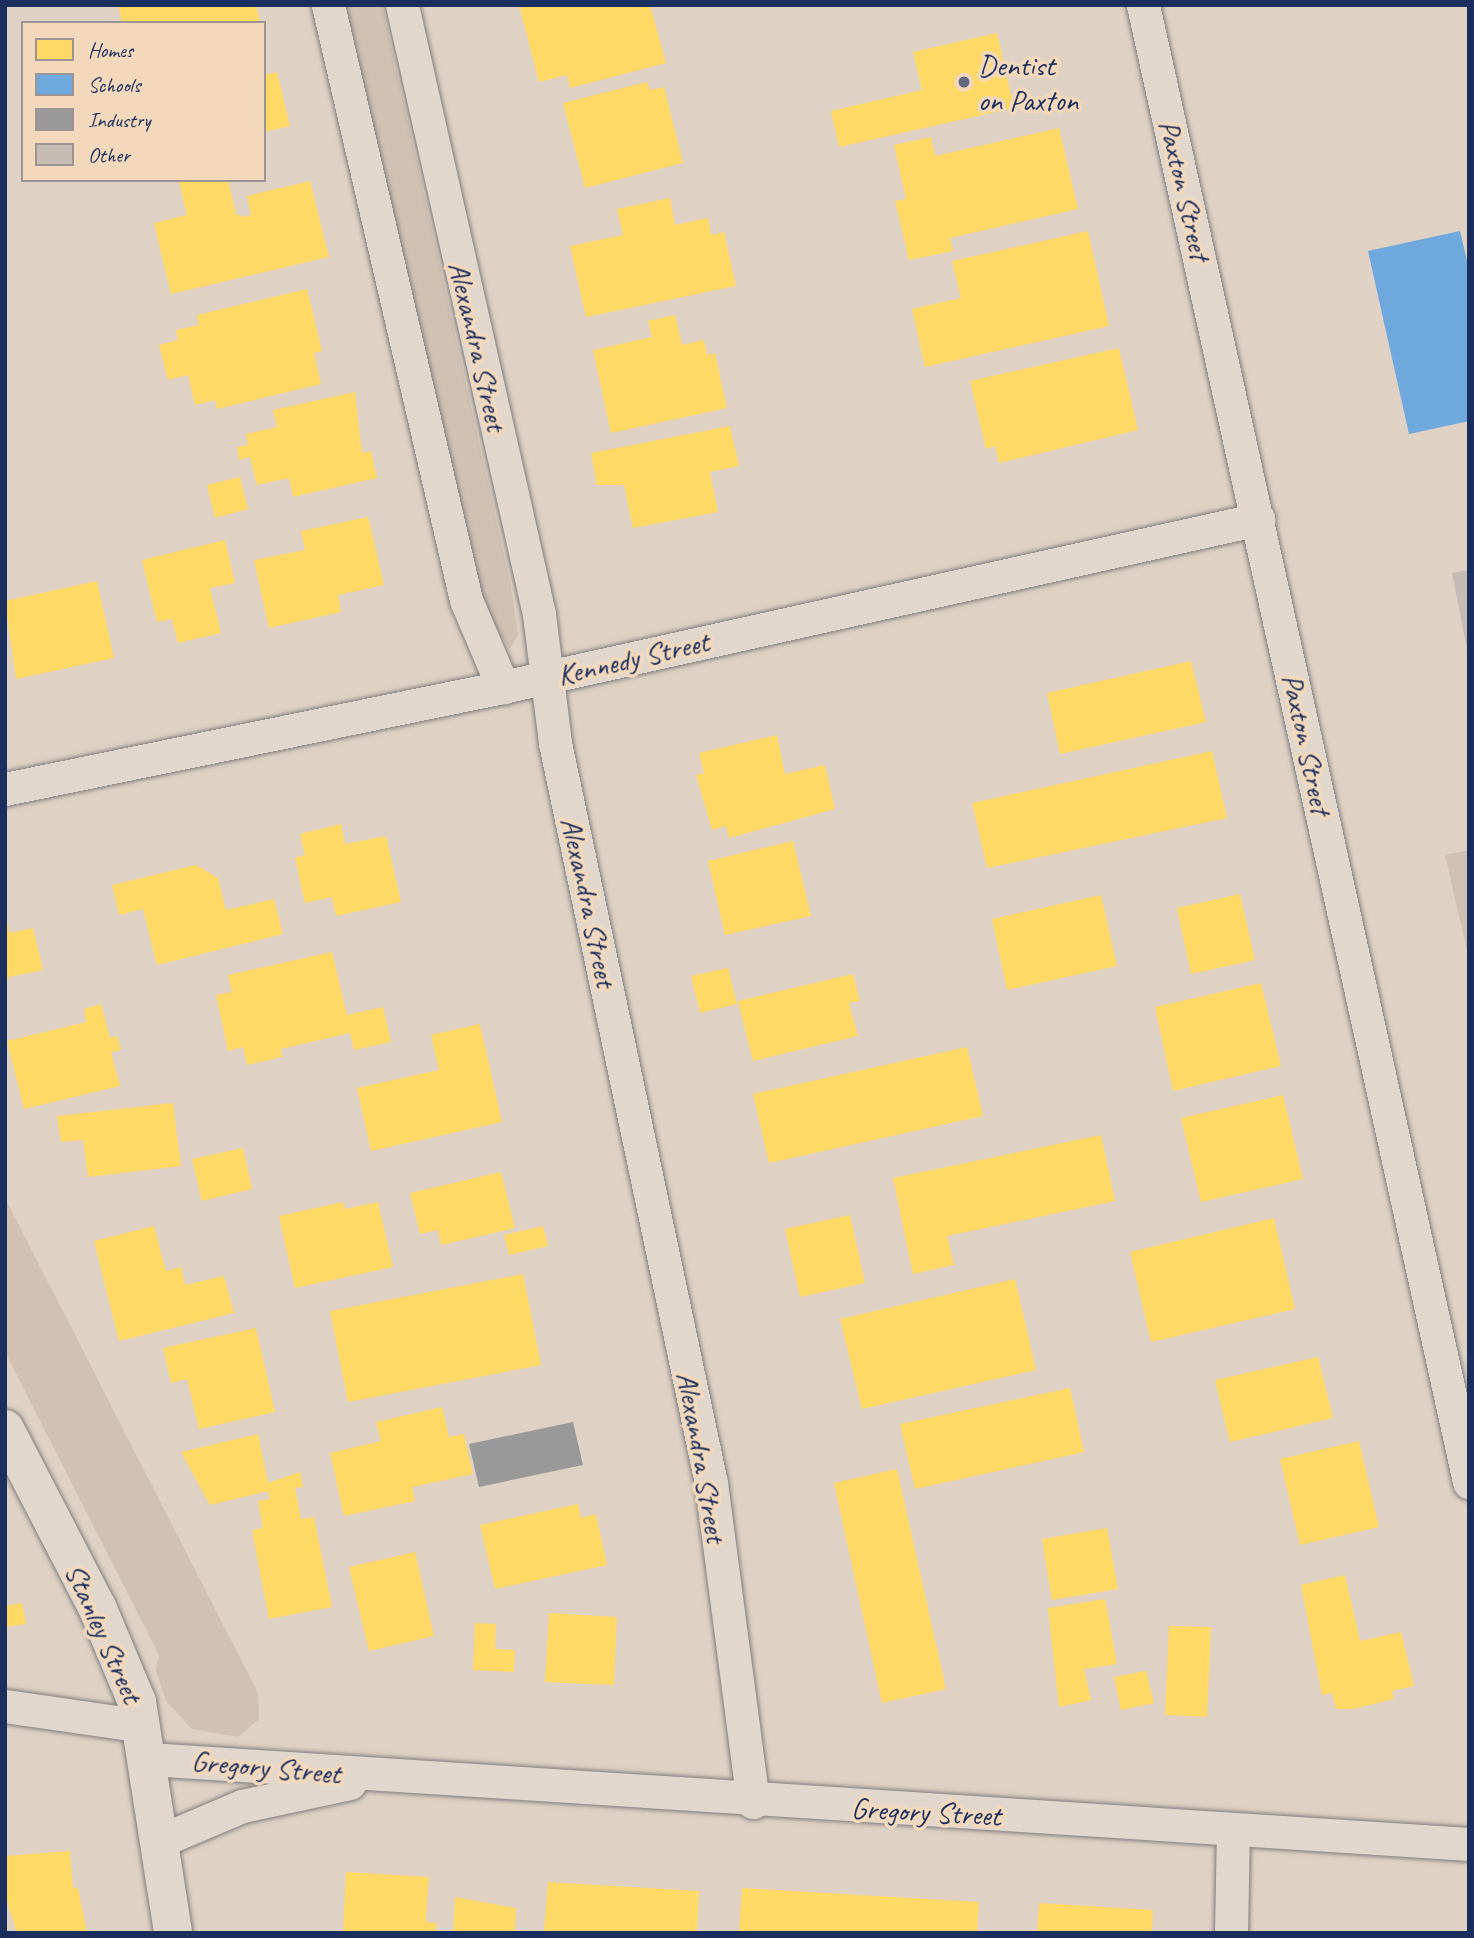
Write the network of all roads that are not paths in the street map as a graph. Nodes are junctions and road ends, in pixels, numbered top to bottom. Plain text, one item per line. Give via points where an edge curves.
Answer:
1 (328, 5) edge
2 (402, 5) edge
3 (1143, 5) edge
4 (1259, 519) junction
5 (545, 678) junction
6 (503, 687) junction
7 (5, 789) edge
8 (5, 1429) edge
9 (1469, 1482) edge
10 (5, 1706) edge
11 (146, 1742) junction
12 (383, 1779) junction
13 (753, 1802) junction
14 (1233, 1830) junction
15 (162, 1840) junction
16 (1469, 1844) edge
17 (173, 1933) edge
18 (1231, 1933) edge

1 - 6 street via 466,600
2 - 5 street, Alexandra Street via 538,614
3 - 4 street, Paxton Street
4 - 5 street, Kennedy Street
4 - 9 street, Paxton Street
5 - 6 street, Kennedy Street
5 - 13 street, Alexandra Street via 711,1483
6 - 7 street, Kennedy Street
8 - 11 main road, Stanley Street via 97,1607
10 - 11 street, Gregory Street
11 - 12 street, Gregory Street
11 - 15 main road, Stanley Street
12 - 13 street, Gregory Street
12 - 15 street, Gregory Street via 276,1797
13 - 14 street, Gregory Street
14 - 16 street, Gregory Street
14 - 18 street
15 - 17 main road, Stanley Street

